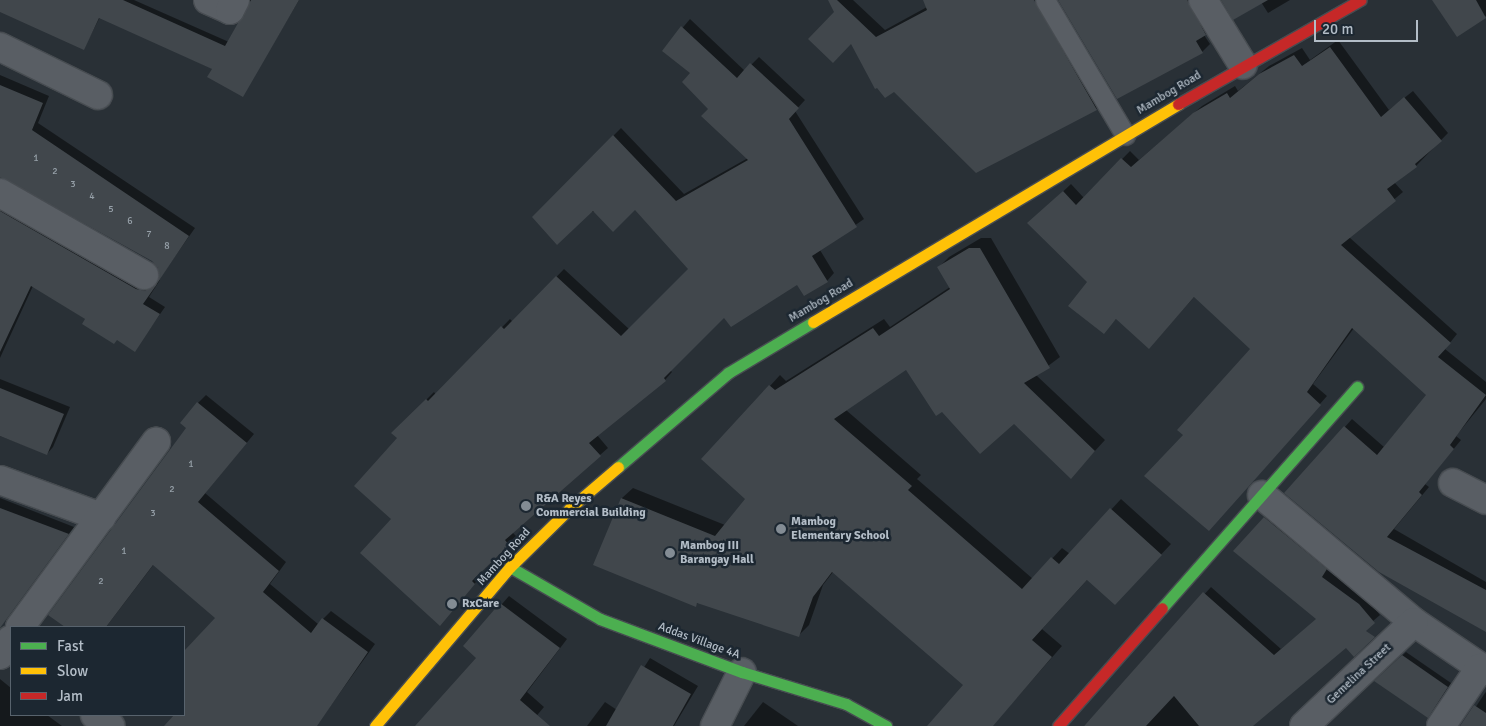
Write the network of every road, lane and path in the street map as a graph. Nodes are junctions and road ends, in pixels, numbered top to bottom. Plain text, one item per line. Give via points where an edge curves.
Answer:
1 (208, 0) edge
2 (235, 0) edge
3 (1045, 0) edge
4 (1203, 0) edge
5 (1360, 0) edge
6 (0, 47) edge
7 (1243, 65) junction
8 (98, 95) dead end
9 (1125, 135) junction
10 (0, 193) edge
11 (144, 275) dead end
12 (1358, 386) dead end
13 (156, 442) dead end
14 (0, 480) edge
15 (1453, 483) dead end
16 (1262, 495) junction
17 (1486, 500) edge
18 (100, 517) junction
19 (510, 567) junction
20 (1414, 622) junction
21 (21, 626) edge
22 (1483, 670) edge
23 (742, 672) junction
24 (96, 716) edge
25 (110, 726) edge
26 (375, 726) edge
27 (716, 726) edge
28 (886, 726) edge
29 (1058, 726) edge
30 (1304, 726) edge
31 (1441, 726) edge

1 - 2 street via 230,10
3 - 9 lane
4 - 7 street
5 - 7 main road, Mambog Road
6 - 8 street
7 - 9 main road, Mambog Road
9 - 19 main road, Mambog Road via 728,373 570,508
10 - 11 street
12 - 16 main road
13 - 18 street
14 - 18 street
15 - 17 street
16 - 20 street
16 - 29 main road
18 - 21 street
19 - 23 main road, Addas Village 4A via 600,619
19 - 26 main road, Mambog Road
20 - 22 street
20 - 30 street, Gemelina Street
22 - 31 street
23 - 27 street
23 - 28 main road, Addas Village 4A via 846,704
24 - 25 street

